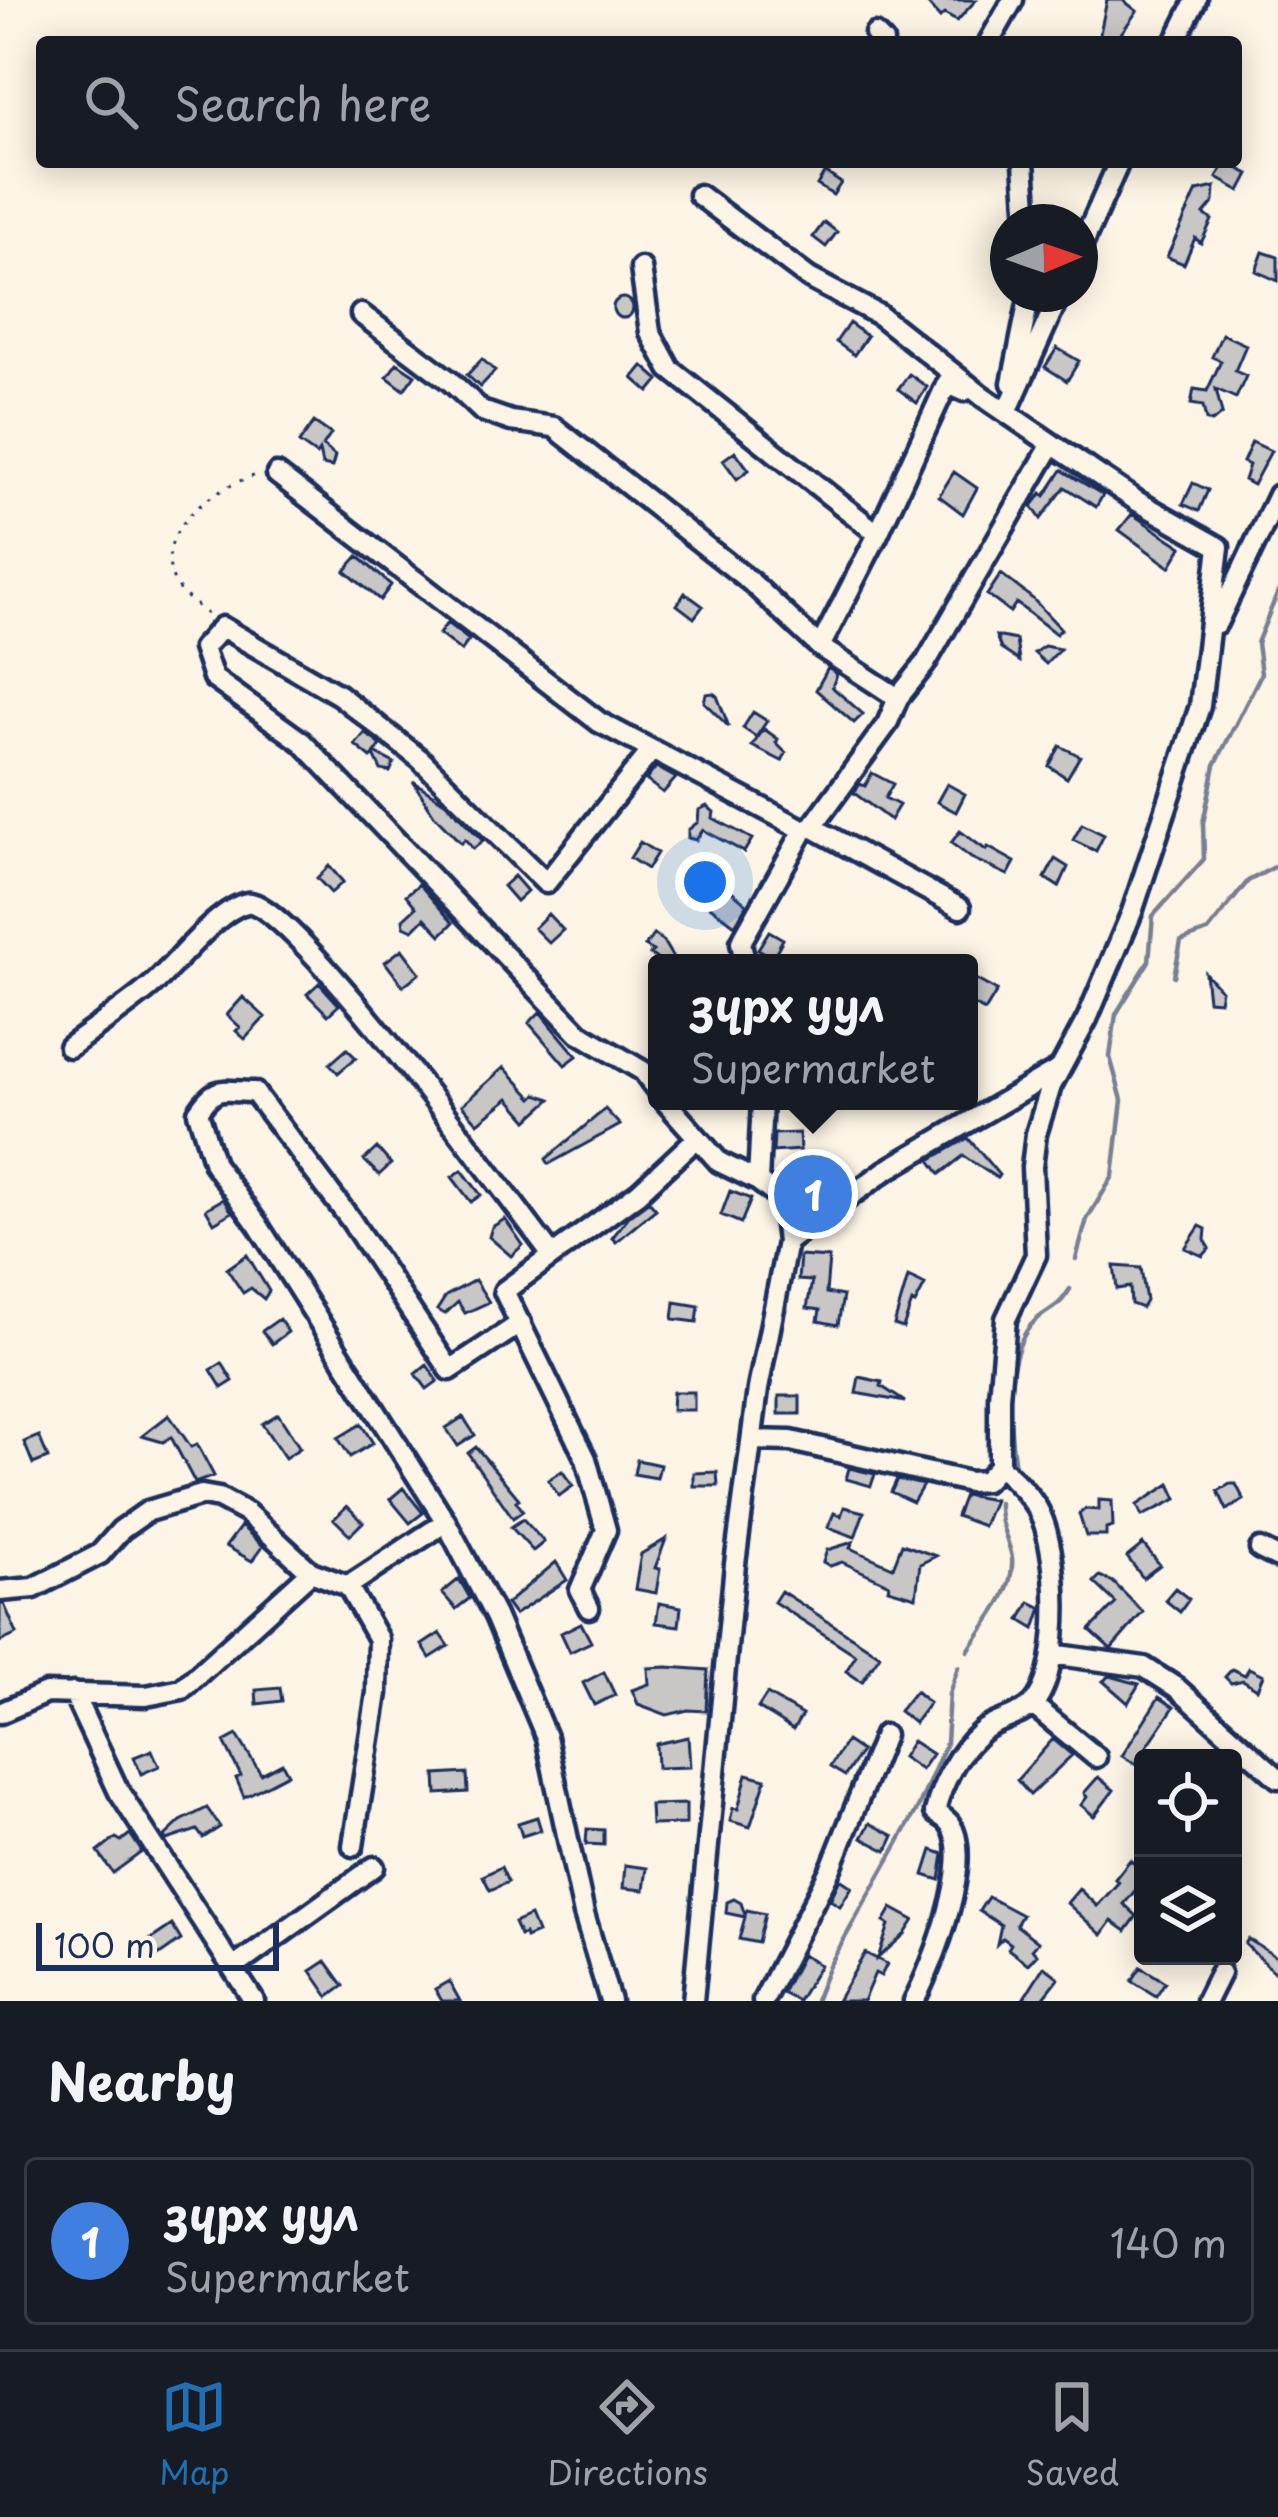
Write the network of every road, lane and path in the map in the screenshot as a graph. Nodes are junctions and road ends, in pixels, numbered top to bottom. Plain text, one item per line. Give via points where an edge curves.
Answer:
1 (1013, 0) edge
2 (1196, 0) edge
3 (992, 36) edge
4 (1177, 36) edge
5 (1024, 168) edge
6 (1115, 168) edge
7 (699, 195) dead end
8 (1027, 204) edge
9 (1098, 208) edge
10 (641, 268) dead end
11 (1026, 312) edge
12 (1052, 312) edge
13 (361, 314) dead end
14 (1007, 412) junction
15 (1052, 444) junction
16 (277, 475) joint
17 (1278, 495) edge
18 (878, 534) junction
19 (222, 627) junction
20 (1208, 644) junction
21 (820, 646) junction
22 (898, 698) junction
23 (652, 750) junction
24 (808, 828) junction
25 (961, 908) dead end
26 (743, 954) edge
27 (69, 1047) dead end
28 (1060, 1069) junction
29 (648, 1078) edge
30 (673, 1110) edge
31 (762, 1110) edge
32 (697, 1138) junction
33 (758, 1180) junction
34 (787, 1242) junction
35 (551, 1254) junction
36 (520, 1323) junction
37 (752, 1440) junction
38 (999, 1466) junction
39 (446, 1522) junction
40 (310, 1572) junction
41 (348, 1586) junction
42 (0, 1591) edge
43 (589, 1608) dead end
44 (1052, 1654) junction
45 (73, 1693) junction
46 (1033, 1705) junction
47 (0, 1713) edge
48 (884, 1736) dead end
49 (1096, 1757) dead end
50 (1278, 1778) edge
51 (353, 1846) dead end
52 (374, 1868) dead end
53 (233, 1968) junction
54 (1220, 1973) dead end
55 (254, 2001) edge
56 (610, 2001) edge
57 (692, 2001) edge
58 (764, 2001) edge
59 (914, 2001) edge
60 (1206, 2001) edge

1 - 3 street
2 - 4 street
5 - 8 street
6 - 9 street
7 - 14 street
10 - 18 street via 650,332 670,369
11 - 14 street
12 - 14 street
13 - 21 street via 482,410 554,427
14 - 15 street
14 - 18 street via 947,383
15 - 20 street via 1219,547
15 - 22 street
16 - 19 path via 229,486 180,522 169,566 176,586
16 - 23 street via 599,722
17 - 20 street
18 - 21 street
19 - 23 street via 339,695 404,746 546,883
19 - 29 street via 203,648 213,678 302,742 579,1033
20 - 28 street via 1200,706 1132,911
21 - 22 street
22 - 24 street
23 - 24 street
24 - 25 street
24 - 26 street via 741,942
27 - 35 street via 153,985 214,924 256,904 287,925 392,1046
28 - 34 street via 885,1171
28 - 38 street via 1036,1134 1036,1255 1004,1332
30 - 32 street
31 - 33 street
32 - 33 street via 719,1162
32 - 35 street
33 - 34 street via 782,1200
34 - 37 street
35 - 36 street via 504,1291
36 - 39 street via 450,1370 254,1092 221,1088 208,1096 198,1112 214,1164
36 - 43 street via 586,1460 606,1530 580,1590
37 - 38 street via 791,1441 969,1482 985,1481
37 - 57 street
38 - 44 street via 1040,1511 1056,1579
39 - 41 street
39 - 56 street via 546,1737
40 - 41 street
40 - 42 street via 247,1513 202,1495 148,1511 100,1554 34,1588
40 - 45 street via 182,1689
41 - 51 street via 378,1639
44 - 46 street
44 - 50 street via 1144,1667
45 - 47 street via 46,1694
45 - 53 street via 118,1792
46 - 49 street
46 - 59 street via 981,1732 943,1780 935,1812 958,1847 928,1975
48 - 58 street via 831,1868
52 - 53 street
53 - 55 street
54 - 60 street

